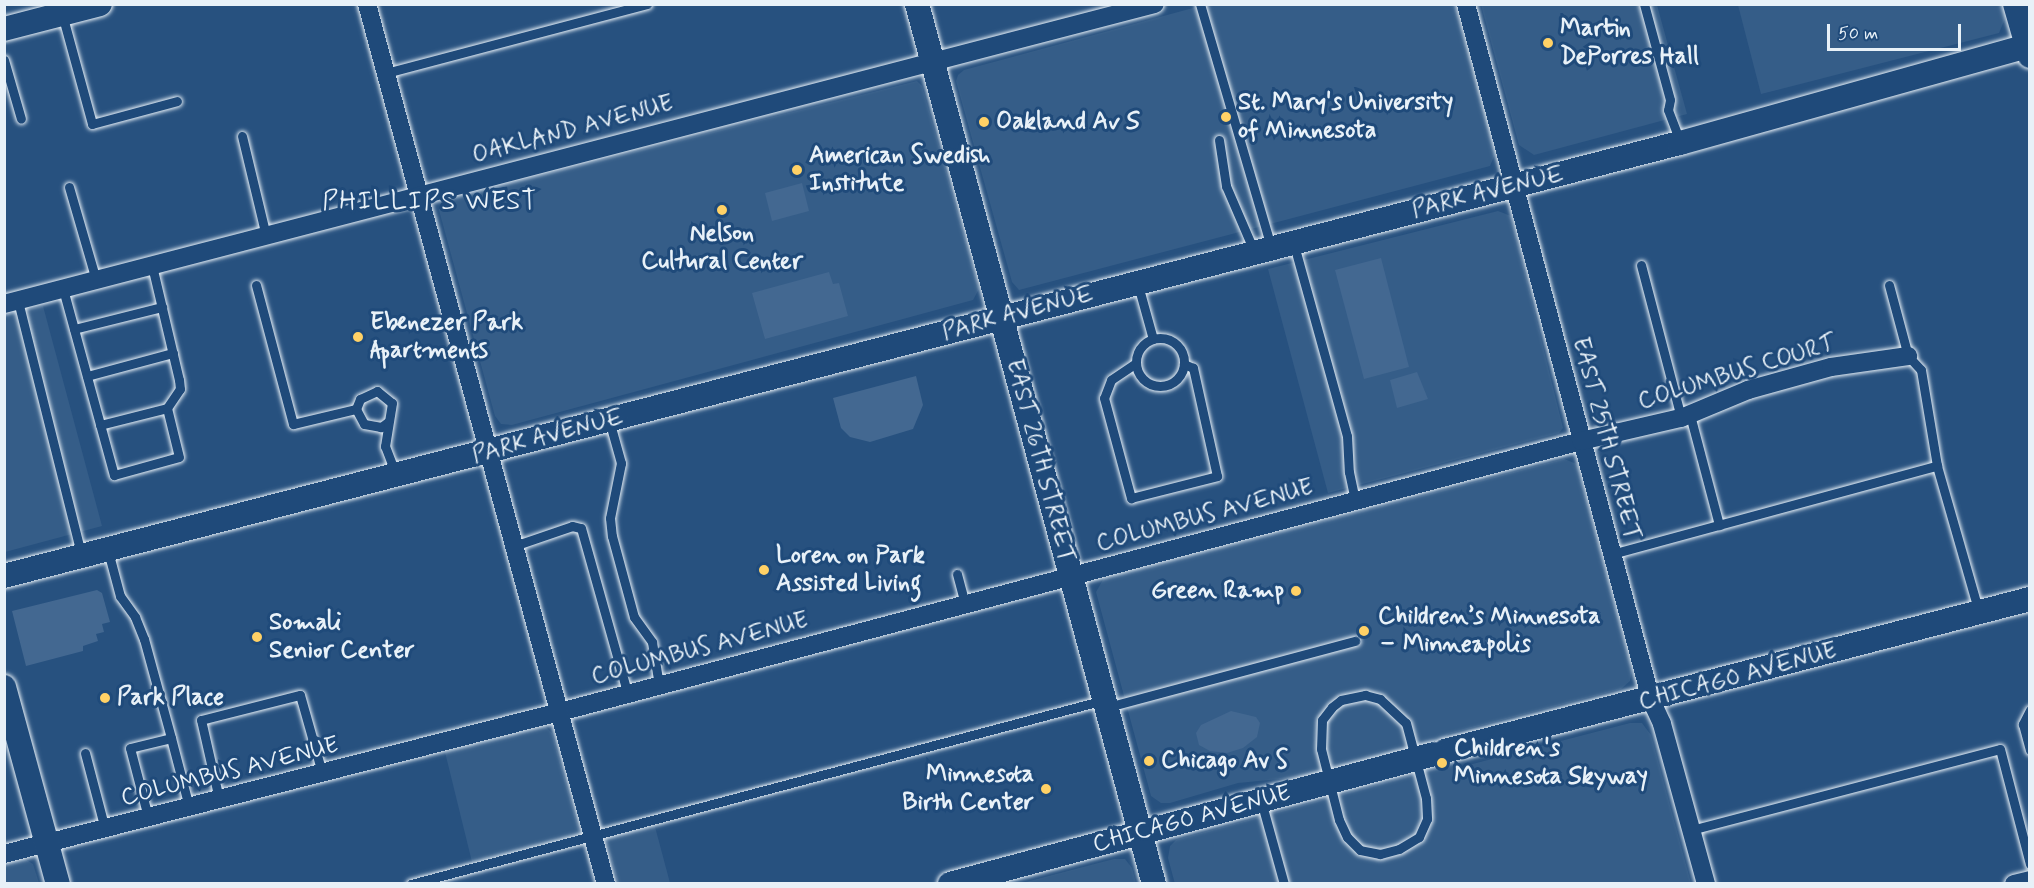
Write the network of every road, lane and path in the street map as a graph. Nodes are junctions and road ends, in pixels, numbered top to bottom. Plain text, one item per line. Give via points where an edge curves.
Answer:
1 (100, 4) edge
2 (367, 4) edge
3 (647, 4) edge
4 (917, 4) edge
5 (1155, 4) edge
6 (1200, 4) edge
7 (1466, 4) edge
8 (1644, 4) edge
9 (2015, 4) edge
10 (62, 14) junction
11 (4, 29) edge
12 (2029, 49) edge
13 (4, 60) edge
14 (933, 64) junction
15 (386, 73) junction
16 (177, 101) dead end
17 (21, 119) dead end
18 (242, 136) dead end
19 (1219, 140) dead end
20 (1680, 143) junction
21 (1514, 186) junction
22 (69, 187) dead end
23 (418, 196) junction
24 (266, 236) junction
25 (1273, 248) junction
26 (1641, 265) dead end
27 (152, 266) junction
28 (96, 280) junction
29 (1138, 283) junction
30 (256, 285) dead end
31 (1889, 285) dead end
32 (63, 289) junction
33 (11, 303) edge
34 (162, 307) junction
35 (1002, 318) junction
36 (74, 329) junction
37 (1153, 339) junction
38 (173, 353) junction
39 (1908, 356) junction
40 (1136, 363) junction
41 (1184, 364) junction
42 (87, 376) junction
43 (166, 408) junction
44 (356, 409) junction
45 (1686, 416) junction
46 (609, 420) junction
47 (388, 422) junction
48 (100, 425) junction
49 (1581, 441) junction
50 (489, 452) junction
51 (1937, 466) junction
52 (397, 477) junction
53 (1355, 501) junction
54 (1719, 525) junction
55 (514, 546) junction
56 (107, 549) junction
57 (1612, 554) junction
58 (81, 556) junction
59 (957, 574) dead end
60 (1071, 575) junction
61 (4, 576) edge
62 (2030, 599) edge
63 (965, 604) junction
64 (1979, 612) junction
65 (1355, 641) dead end
66 (659, 685) junction
67 (4, 687) edge
68 (627, 692) junction
69 (1651, 700) junction
70 (1105, 704) junction
71 (2030, 710) edge
72 (559, 712) junction
73 (171, 738) junction
74 (2030, 750) edge
75 (85, 753) dead end
76 (1432, 755) junction
77 (322, 773) junction
78 (1329, 783) junction
79 (219, 799) junction
80 (1261, 801) junction
81 (189, 807) junction
82 (148, 817) junction
83 (105, 829) junction
84 (1691, 830) junction
85 (1140, 832) junction
86 (593, 836) junction
87 (46, 844) junction
88 (4, 854) edge
89 (2030, 864) edge
90 (1004, 877) edge
91 (2030, 880) edge
92 (58, 884) edge
93 (411, 884) edge
94 (606, 884) edge
95 (951, 884) edge
96 (1154, 884) edge
97 (1284, 884) edge
98 (1706, 884) edge
99 (2014, 884) edge

1 - 10 street
2 - 15 street
3 - 15 lane
4 - 14 street, EAST 26TH STREET
5 - 14 street, OAKLAND AVENUE
6 - 25 lane
7 - 21 street, EAST 25TH STREET
8 - 20 lane via 1670,100 1668,110
9 - 12 street
10 - 11 street
10 - 16 lane via 92,124
12 - 20 street, PARK AVENUE
13 - 17 lane
14 - 23 street, OAKLAND AVENUE
14 - 35 street, EAST 26TH STREET
15 - 23 street
18 - 24 lane
19 - 25 lane via 1226,186
20 - 21 street, PARK AVENUE
21 - 25 street, PARK AVENUE
21 - 49 street, EAST 25TH STREET
22 - 28 lane
23 - 24 street, OAKLAND AVENUE
23 - 50 street
24 - 27 street, OAKLAND AVENUE
25 - 29 street, PARK AVENUE
25 - 53 lane via 1347,436
26 - 45 lane
27 - 28 street, OAKLAND AVENUE
27 - 34 lane
28 - 32 street, OAKLAND AVENUE
29 - 35 street, PARK AVENUE
29 - 37 lane
30 - 44 lane via 293,424
31 - 39 lane
32 - 33 street, OAKLAND AVENUE
32 - 36 lane
33 - 58 lane
34 - 36 lane
34 - 38 lane
35 - 46 street, PARK AVENUE
35 - 60 street, EAST 26TH STREET
36 - 42 lane
37 - 40 lane via 1140,348
37 - 41 lane via 1175,343
38 - 42 lane
38 - 43 lane via 180,389
39 - 45 street, COLUMBUS COURT via 1831,367 1748,390
39 - 51 lane via 1921,370
40 - 41 lane via 1142,378 1164,386 1178,378
40 - 41 lane via 1111,380 1104,398 1131,498 1217,476 1193,368
42 - 48 lane
43 - 48 lane
43 - 48 lane via 179,457 114,475
44 - 47 lane via 364,424 381,427
44 - 47 lane via 367,392 387,395 393,413
45 - 49 street, COLUMBUS COURT
45 - 54 lane
46 - 50 street, PARK AVENUE
46 - 66 lane via 621,463 610,519 612,536 634,617 652,642
47 - 52 lane via 385,446
49 - 53 street, COLUMBUS AVENUE
49 - 57 street, EAST 25TH STREET
50 - 52 street, PARK AVENUE
50 - 55 street
51 - 54 lane
51 - 64 lane
52 - 56 street, PARK AVENUE
53 - 60 street, COLUMBUS AVENUE
54 - 57 lane
55 - 68 lane via 572,526 581,528
55 - 72 street
56 - 58 street, PARK AVENUE
56 - 73 lane via 120,596 144,639
57 - 69 street, EAST 25TH STREET
58 - 61 street, PARK AVENUE
59 - 63 lane
60 - 63 street, COLUMBUS AVENUE
60 - 70 street, EAST 26TH STREET
62 - 64 street, CHICAGO AVENUE
63 - 66 street, COLUMBUS AVENUE
64 - 69 street, CHICAGO AVENUE
65 - 70 lane
66 - 68 street, COLUMBUS AVENUE
67 - 87 street
68 - 72 street, COLUMBUS AVENUE
69 - 76 street, CHICAGO AVENUE
69 - 84 street, EAST 25TH STREET via 1662,724
70 - 85 street, EAST 26TH STREET
70 - 86 lane
71 - 74 lane via 2023,724
72 - 77 street, COLUMBUS AVENUE
72 - 86 street
73 - 81 lane
73 - 82 lane via 130,748
75 - 83 lane
76 - 78 street, CHICAGO AVENUE
76 - 78 lane via 1399,714 1380,699 1354,696 1341,700 1322,720 1321,748
76 - 78 lane via 1426,819 1419,837 1399,849 1380,854 1360,850 1347,837 1339,820
77 - 79 street, COLUMBUS AVENUE
77 - 79 lane via 300,695 201,720
78 - 80 street, CHICAGO AVENUE
79 - 81 street, COLUMBUS AVENUE
80 - 85 street, CHICAGO AVENUE
80 - 97 lane
81 - 82 street, COLUMBUS AVENUE
82 - 83 street, COLUMBUS AVENUE
83 - 87 street, COLUMBUS AVENUE
84 - 89 lane via 2000,749
84 - 98 street, EAST 25TH STREET
85 - 90 street, CHICAGO AVENUE
85 - 96 street, EAST 26TH STREET
86 - 93 lane
86 - 94 street
87 - 88 street, COLUMBUS AVENUE
87 - 92 street
90 - 95 street, CHICAGO AVENUE
91 - 99 street

